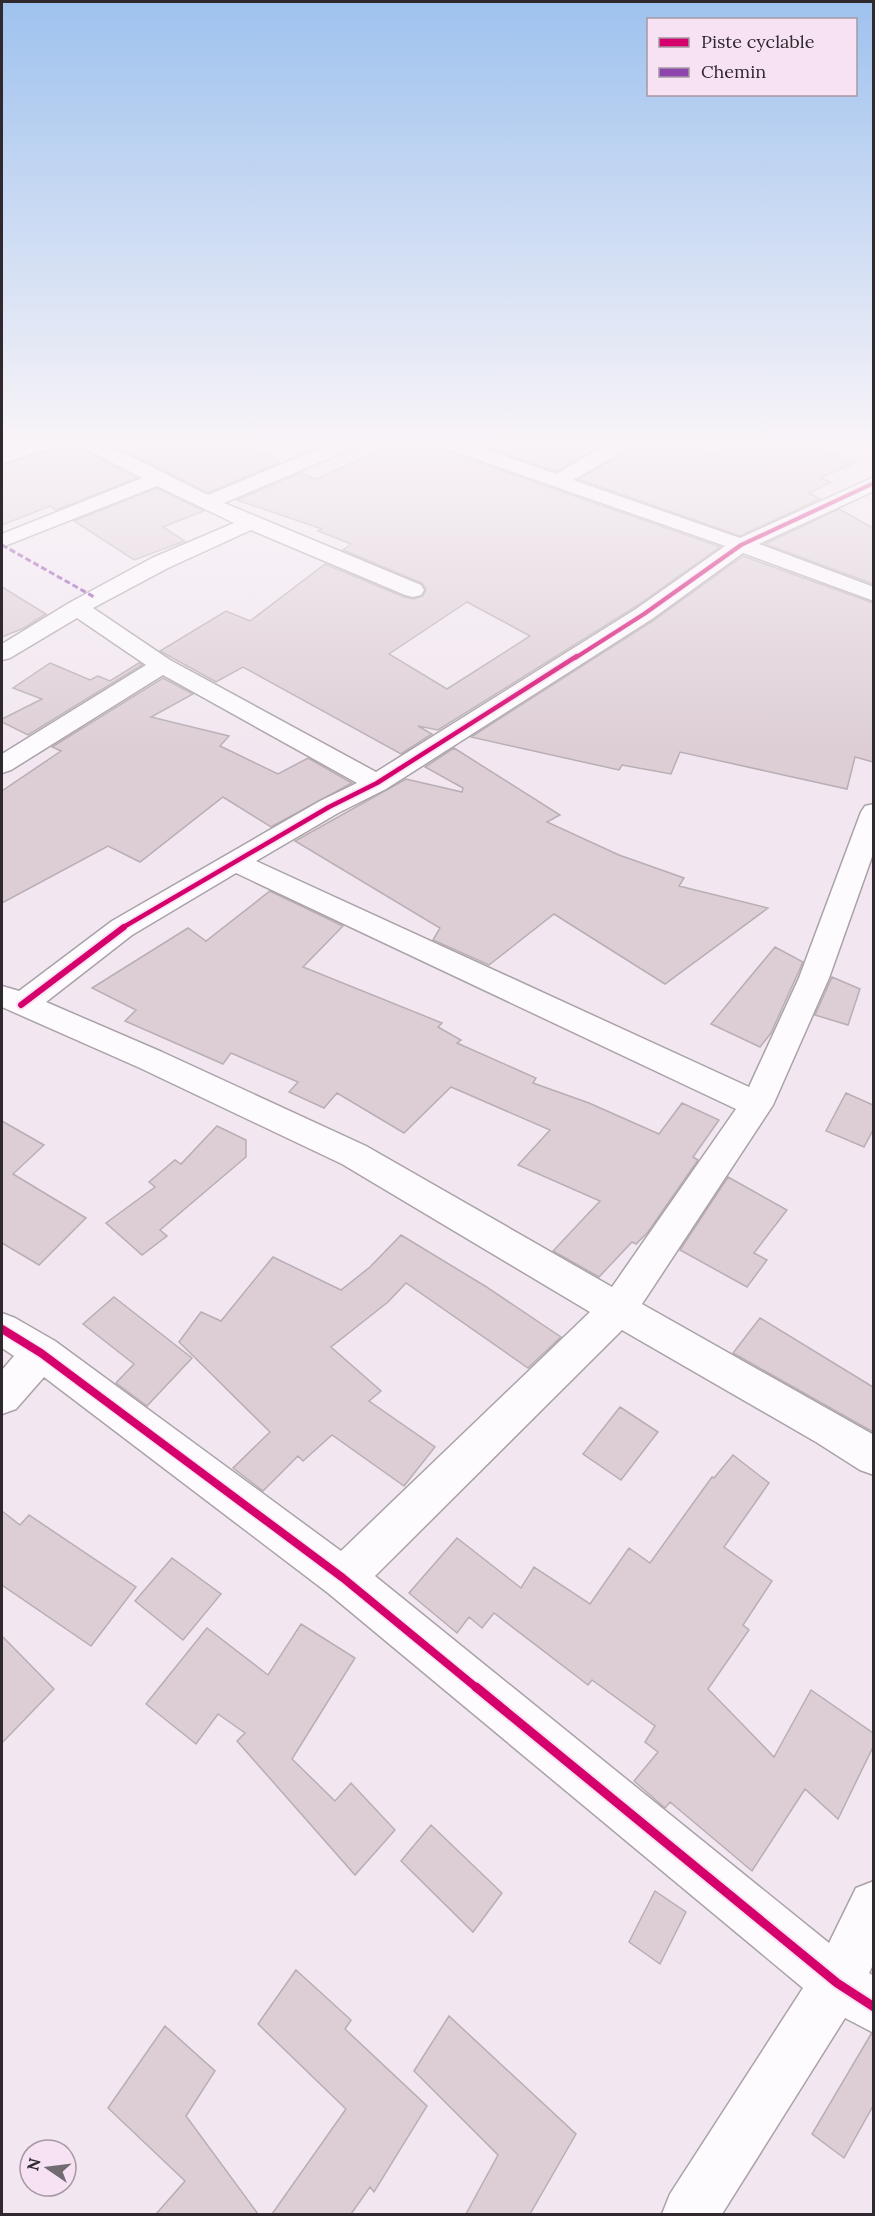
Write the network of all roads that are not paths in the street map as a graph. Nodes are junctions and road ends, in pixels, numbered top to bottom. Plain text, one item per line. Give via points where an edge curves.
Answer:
1 (202, 544) edge
2 (303, 544) edge
3 (741, 545) joint
4 (413, 590) dead end
5 (873, 595) edge
6 (76, 608) junction
7 (2, 653) edge
8 (162, 665) junction
9 (2, 765) edge
10 (377, 783) junction
11 (873, 812) edge
12 (236, 862) junction
13 (11, 1000) edge
14 (757, 1105) junction
15 (618, 1309) junction
16 (2, 1329) edge
17 (41, 1353) junction
18 (2, 1397) edge
19 (873, 1456) edge
20 (343, 1578) junction
21 (873, 1906) edge
22 (855, 1995) edge
23 (690, 2214) edge

1 - 6 street
2 - 4 street
3 - 5 street
3 - 10 street via 644,615
6 - 7 street
6 - 8 street
8 - 9 street
8 - 10 street
10 - 12 street
11 - 14 street via 814,978
12 - 13 street via 122,928
12 - 14 street
13 - 15 street via 354,1155
14 - 15 street
15 - 19 street
15 - 20 street
16 - 17 street
17 - 18 street
17 - 20 street
20 - 22 street
21 - 22 street
22 - 23 street

